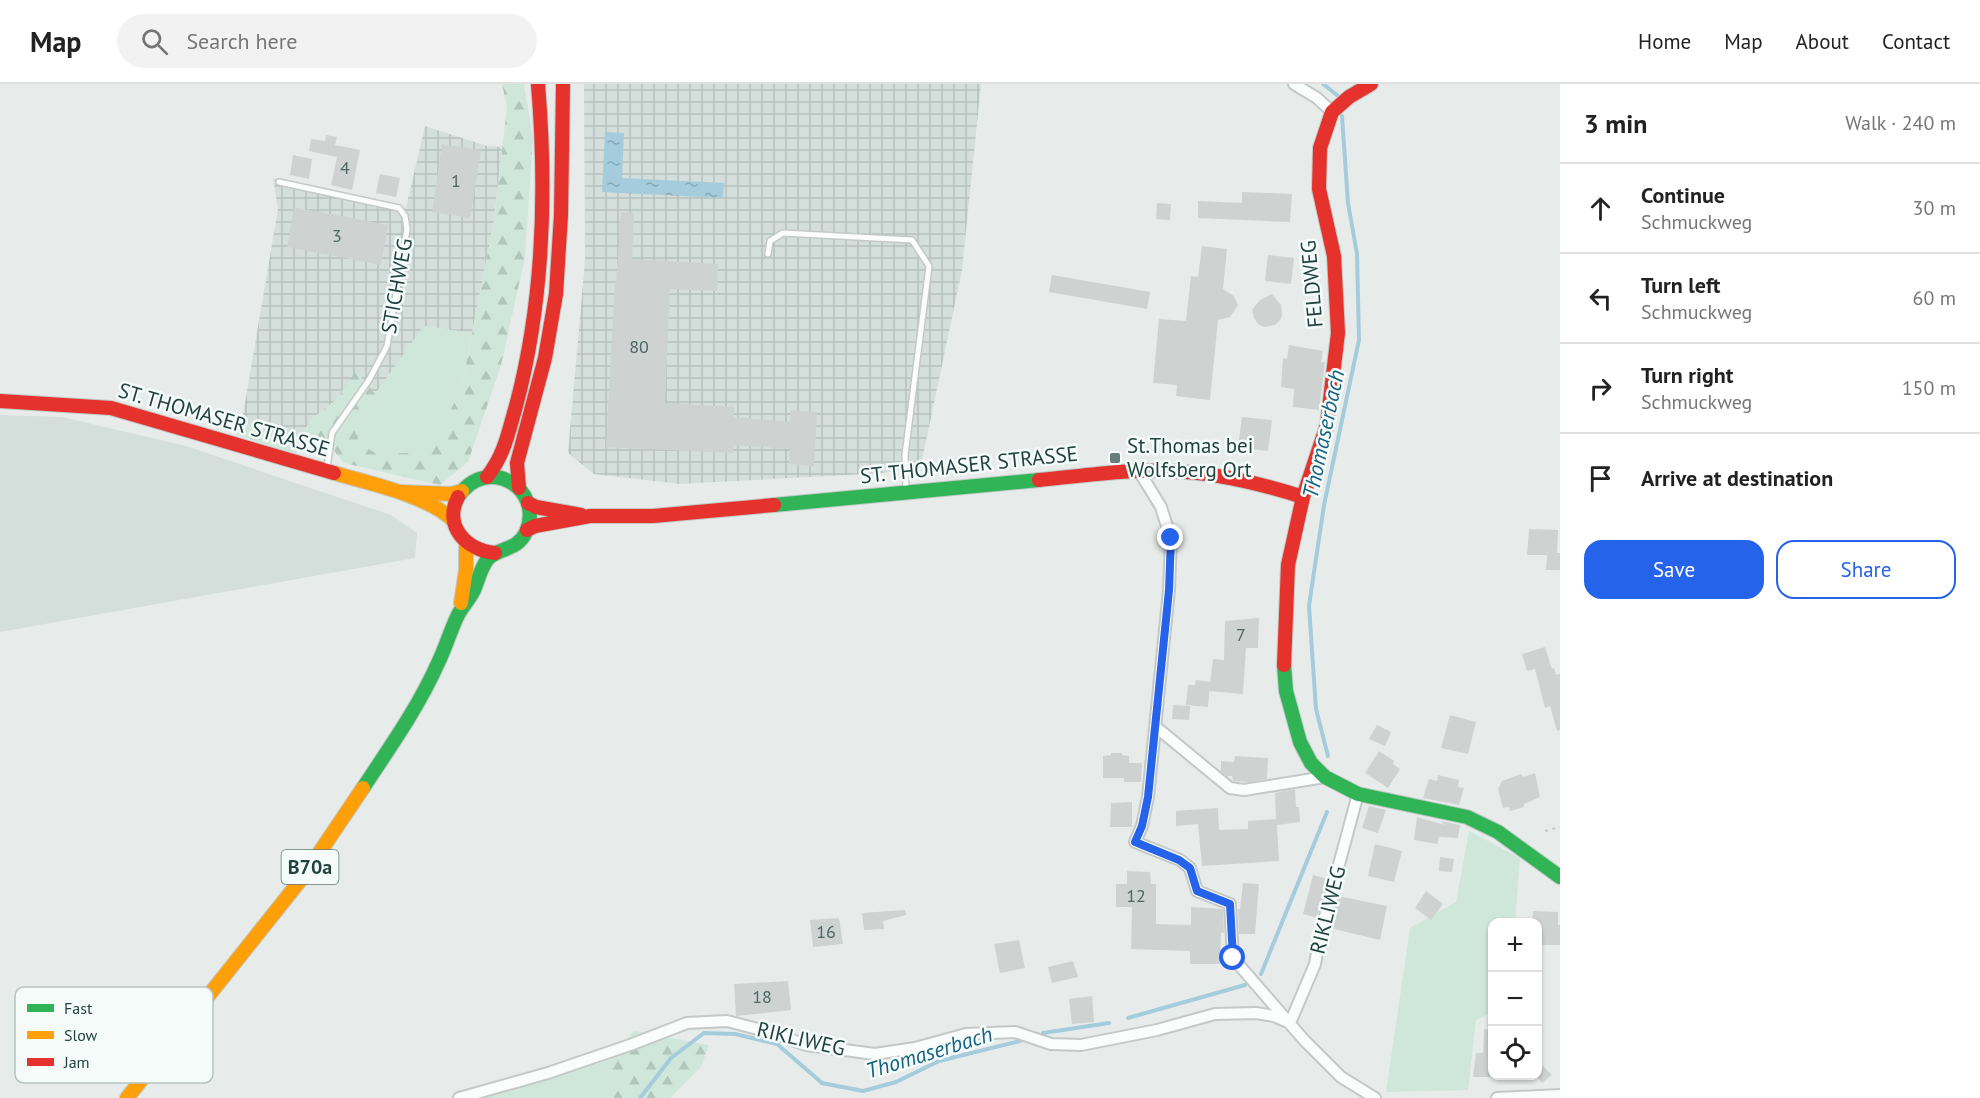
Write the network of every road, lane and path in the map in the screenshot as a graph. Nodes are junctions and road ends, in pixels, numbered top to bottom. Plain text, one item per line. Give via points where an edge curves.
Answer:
1 (538, 84) edge
2 (557, 84) edge
3 (563, 84) edge
4 (1294, 84) edge
5 (1371, 84) edge
6 (1332, 112) junction
7 (562, 133) junction
8 (279, 182) dead end
9 (768, 254) dead end
10 (0, 401) edge
11 (326, 471) junction
12 (1139, 471) junction
13 (487, 477) junction
14 (519, 488) junction
15 (462, 491) junction
16 (398, 492) junction
17 (906, 493) junction
18 (1303, 497) junction
19 (528, 503) junction
20 (590, 516) junction
21 (454, 521) junction
22 (527, 530) junction
23 (466, 543) junction
24 (495, 553) junction
25 (459, 613) junction
26 (1156, 727) junction
27 (1325, 777) junction
28 (1358, 794) junction
29 (1560, 827) edge
30 (1545, 831) dead end
31 (1560, 877) edge
32 (213, 990) edge
33 (1290, 1023) junction
34 (139, 1083) edge
35 (1560, 1095) edge
36 (127, 1098) edge
37 (459, 1098) edge
38 (1375, 1098) edge
39 (1499, 1098) edge

1 - 13 main road via 543,226 530,344 503,453
2 - 7 main road
3 - 7 main road
4 - 6 street
5 - 6 main road
6 - 18 main road, FELDWEG via 1320,148 1319,189 1334,256 1338,333 1327,425
7 - 14 main road via 556,295 547,349 517,463
8 - 11 lane, STICHWEG via 399,208 405,216 407,229 387,345 369,380 332,433
9 - 17 lane via 770,241 783,233 912,240 929,266 905,455
10 - 11 main road, ST. THOMASER STRASSE via 111,408
11 - 16 main road, ST. THOMASER STRASSE
12 - 17 main road, ST. THOMASER STRASSE
12 - 18 main road, ST. THOMASER STRASSE via 1208,474
12 - 26 street via 1161,507 1171,538
13 - 14 main road via 504,478
13 - 15 main road
14 - 19 main road
15 - 16 main road, ST. THOMASER STRASSE
15 - 21 main road via 456,500
16 - 21 main road, ST. THOMASER STRASSE via 446,512
17 - 20 main road, ST. THOMASER STRASSE via 653,516
18 - 27 main road via 1288,565 1283,655 1286,691 1300,742 1311,763
19 - 20 main road, ST. THOMASER STRASSE
19 - 22 main road
20 - 22 main road, ST. THOMASER STRASSE
21 - 23 main road
22 - 24 main road via 518,543
23 - 24 main road via 474,549
23 - 25 main road
24 - 25 main road via 487,560
25 - 32 main road, B70a via 411,716 303,877
26 - 27 street via 1230,788 1244,790
26 - 33 street via 1148,797 1135,842 1179,860 1190,868 1197,891 1230,904 1233,958
27 - 28 main road
28 - 31 main road via 1467,818 1498,832
28 - 33 street, RIKLIWEG via 1315,964
29 - 30 path
33 - 37 street, RIKLIWEG via 1256,1013 1215,1014 1081,1045 1051,1044 1015,1032 966,1034 875,1054 806,1045 726,1021 687,1023 548,1073
33 - 38 street, RIKLIWEG via 1341,1077
34 - 36 main road, B70a
35 - 39 street

